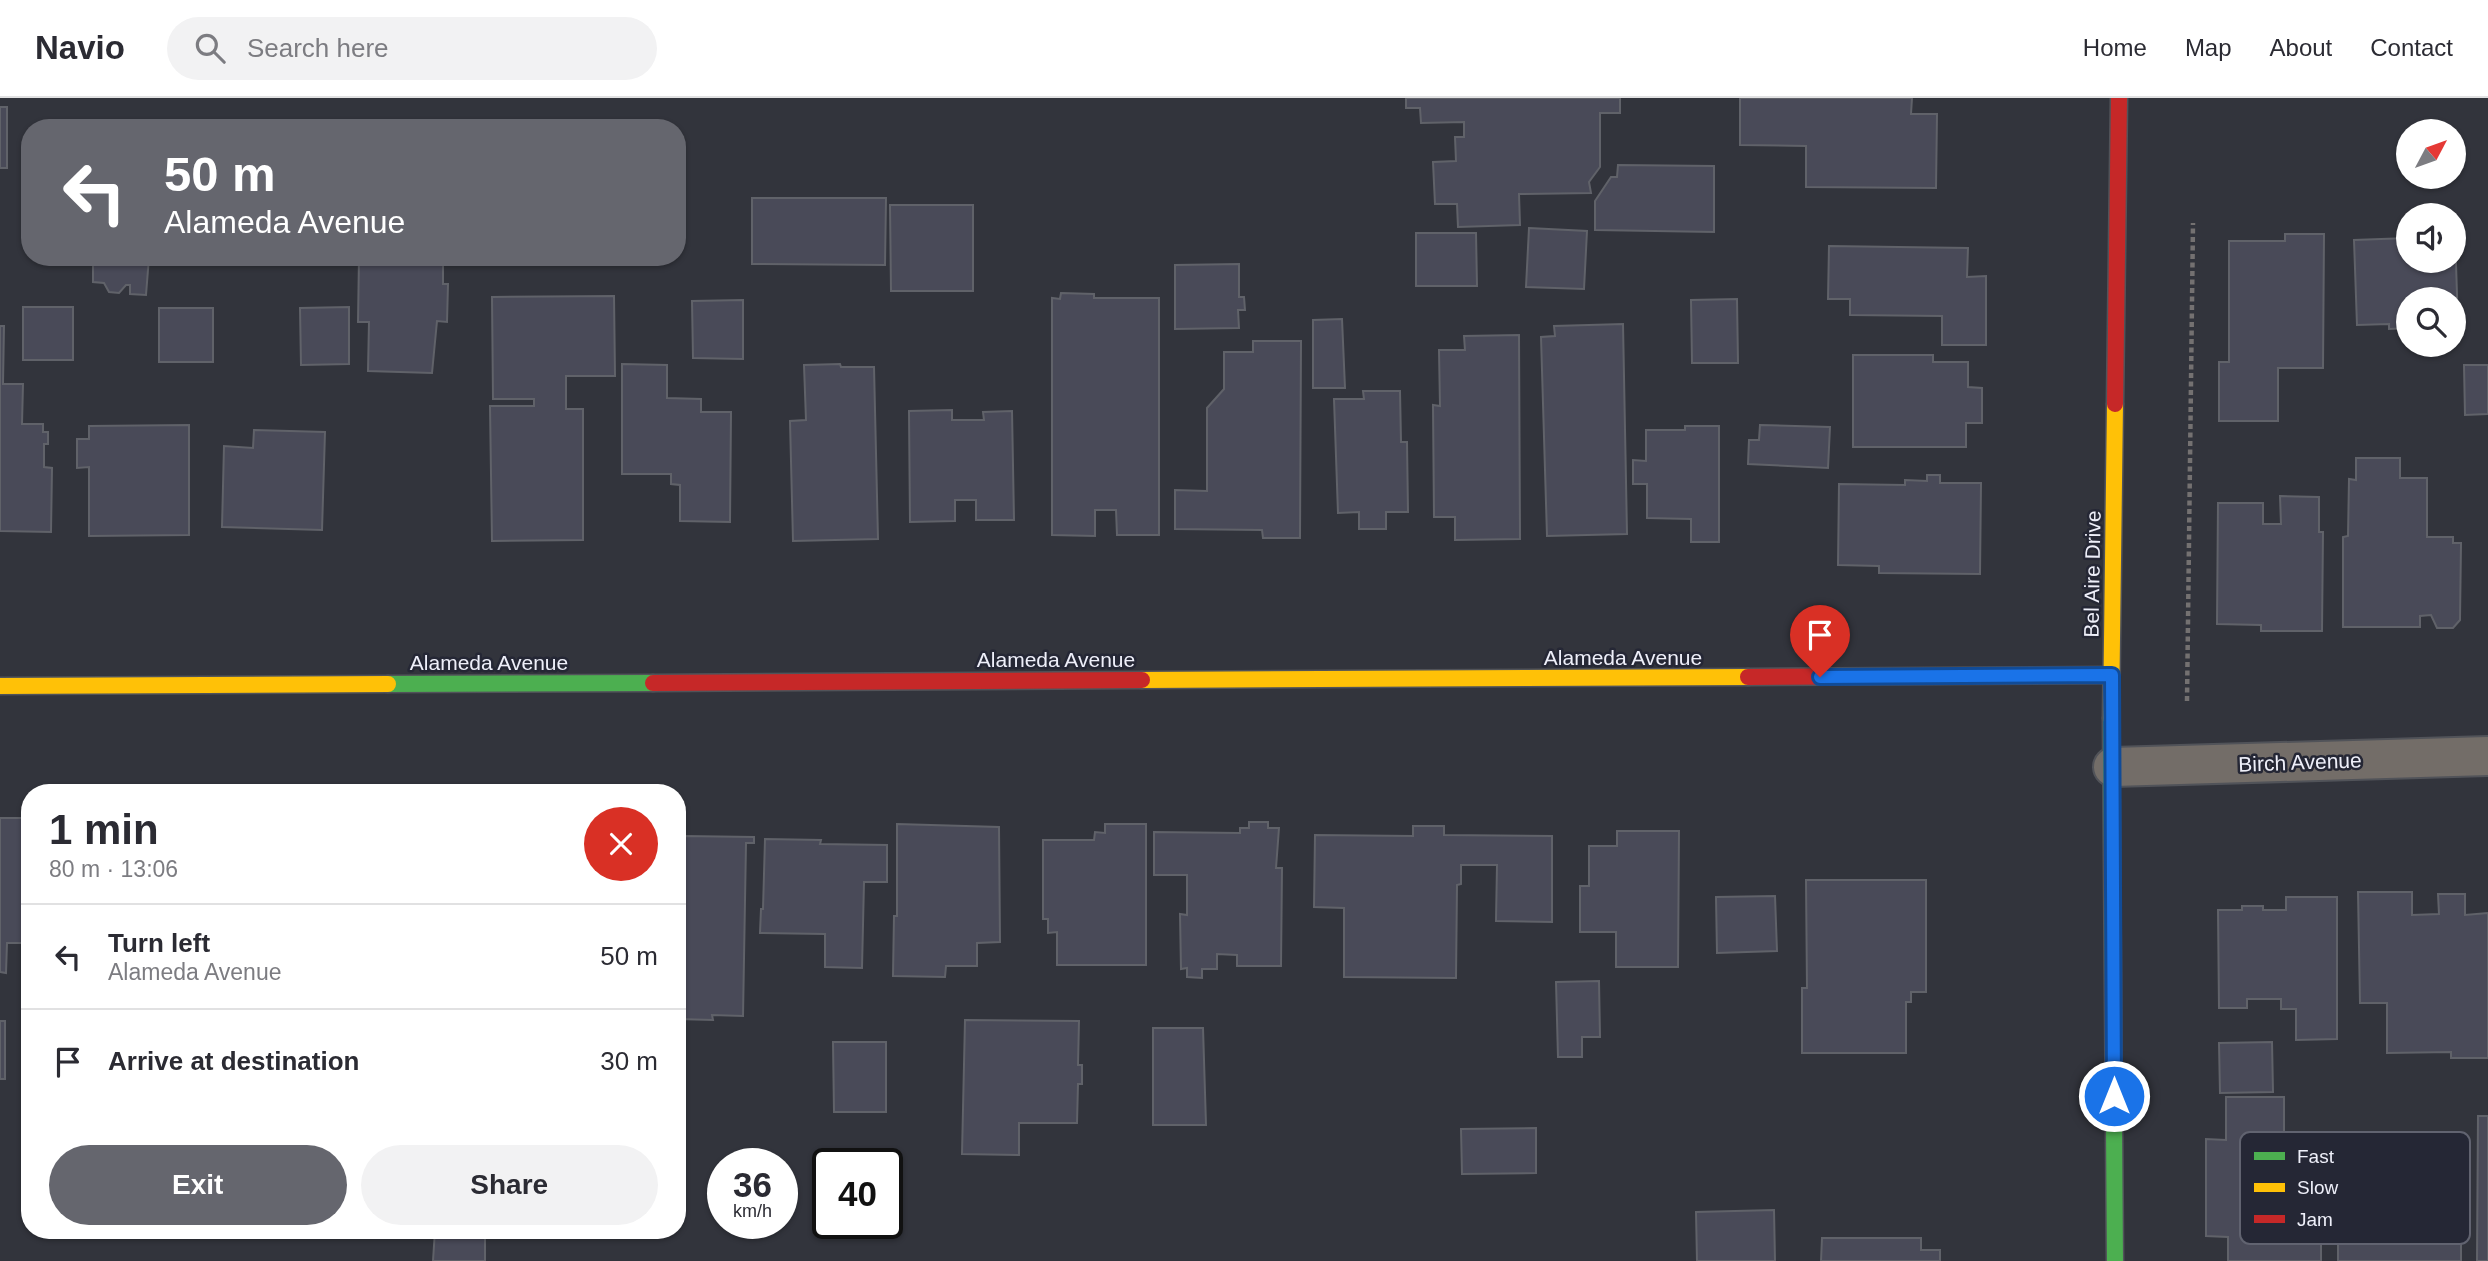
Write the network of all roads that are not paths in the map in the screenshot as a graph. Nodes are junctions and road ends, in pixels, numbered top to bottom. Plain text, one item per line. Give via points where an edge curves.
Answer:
1 (2119, 98) edge
2 (2112, 675) junction
3 (0, 686) edge
4 (2488, 756) edge
5 (2113, 767) junction
6 (2115, 1261) edge

1 - 2 street, Bel Aire Drive
2 - 3 street, Alameda Avenue
2 - 5 street, Bel Aire Drive
4 - 5 street, Birch Avenue
5 - 6 street, Bel Aire Drive

